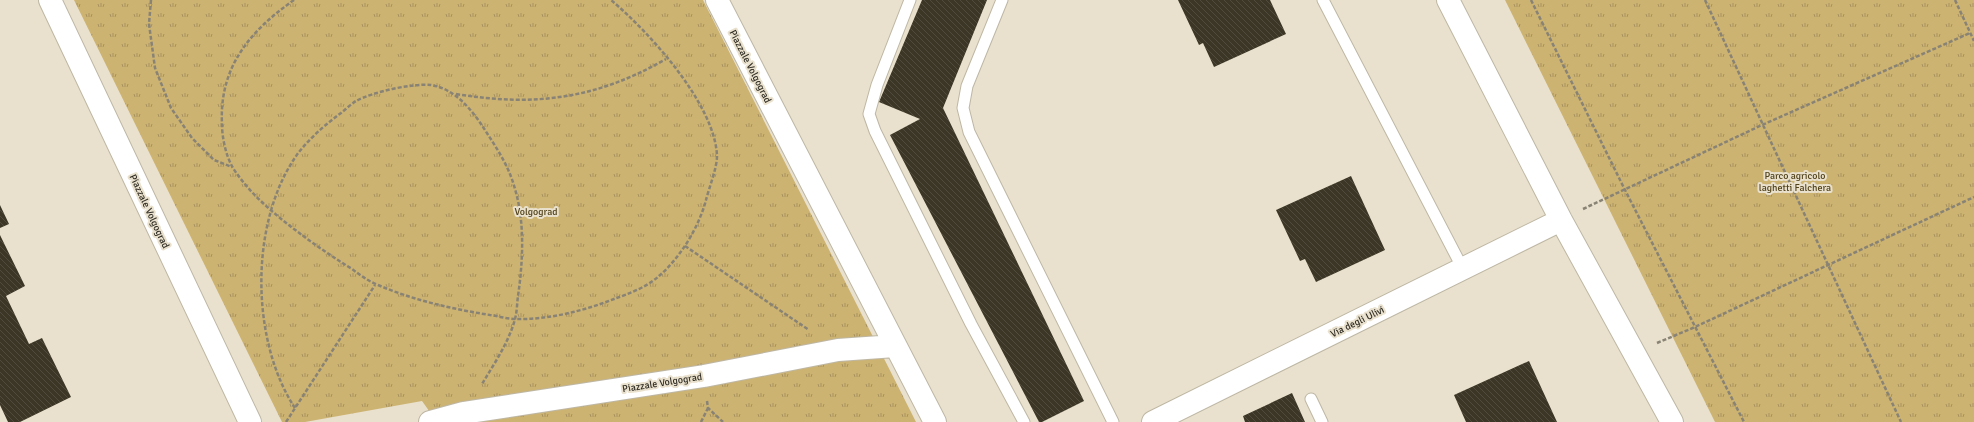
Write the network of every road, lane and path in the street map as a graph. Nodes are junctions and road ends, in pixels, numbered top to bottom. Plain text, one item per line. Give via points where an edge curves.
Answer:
1 (50, 0) edge
2 (151, 0) edge
3 (294, 0) edge
4 (611, 0) edge
5 (717, 0) edge
6 (910, 0) edge
7 (1002, 0) edge
8 (1324, 0) edge
9 (1448, 0) edge
10 (1532, 0) edge
11 (1705, 0) edge
12 (1955, 0) edge
13 (1970, 33) junction
14 (1974, 42) edge
15 (666, 59) junction
16 (456, 94) junction
17 (1762, 125) junction
18 (232, 167) junction
19 (1625, 190) junction
20 (1974, 197) edge
21 (271, 211) junction
22 (1560, 220) junction
23 (686, 246) junction
24 (1827, 265) junction
25 (1463, 269) junction
26 (375, 284) junction
27 (515, 319) junction
28 (1695, 327) junction
29 (895, 346) junction
30 (838, 350) junction
31 (1634, 352) junction
32 (1311, 399) dead end
33 (295, 408) junction
34 (708, 408) dead end
35 (463, 413) junction
36 (250, 422) edge
37 (286, 422) edge
38 (430, 422) edge
39 (701, 422) edge
40 (936, 422) edge
41 (1024, 422) edge
42 (1112, 422) edge
43 (1153, 422) edge
44 (1322, 422) edge
45 (1672, 422) edge
46 (1744, 422) edge
47 (1901, 422) edge

1 - 36 street, Piazzale Volgograd
2 - 18 path via 149,24 155,68 171,108 192,138 214,160
3 - 18 path via 255,33 236,57 225,82 221,109 222,136
4 - 15 path via 642,28
5 - 29 street, Piazzale Volgograd
6 - 41 lane via 877,85 869,114 875,131 971,324
7 - 42 lane via 967,86 963,108 969,132
8 - 25 lane
9 - 22 street
10 - 19 path
11 - 17 path
12 - 13 path
13 - 14 path
13 - 17 path
15 - 16 path via 616,84 588,93 553,99 489,100
15 - 23 path via 691,88 710,124 717,157 703,213
16 - 21 path via 431,85 394,88 356,101 321,128 299,153 282,182
16 - 27 path via 480,122 500,152 516,189 522,229 522,268
17 - 19 path
17 - 24 path
18 - 21 path
19 - 22 path
19 - 28 path
20 - 24 path
21 - 26 path via 320,249
21 - 33 path via 262,266 266,333 273,365 285,393
22 - 25 street, Via degli Ulivi
22 - 31 street
23 - 27 path via 658,277 628,294 553,316
23 - 30 path
24 - 28 path
24 - 47 path
25 - 43 street, Via degli Ulivi
26 - 27 path via 453,308
26 - 33 path
27 - 35 path via 501,351
28 - 31 path
28 - 46 path
29 - 30 street, Piazzale Volgograd
29 - 40 street, Piazzale Volgograd
30 - 35 street, Piazzale Volgograd via 704,376
31 - 45 street
32 - 44 lane
33 - 37 path
34 - 39 path
35 - 38 street, Piazzale Volgograd

